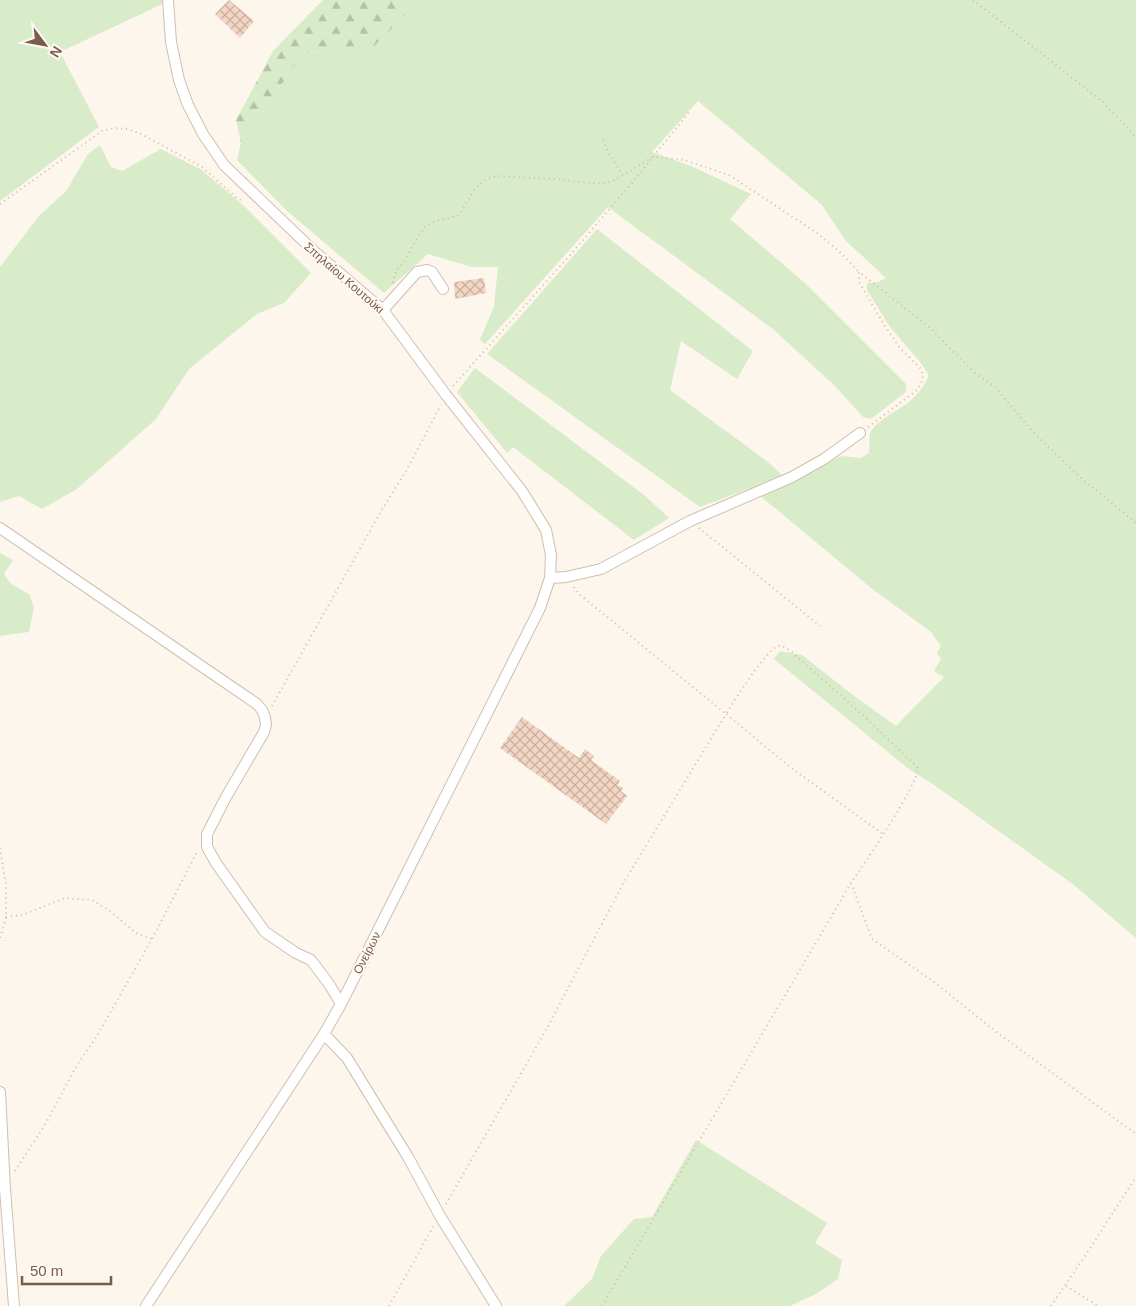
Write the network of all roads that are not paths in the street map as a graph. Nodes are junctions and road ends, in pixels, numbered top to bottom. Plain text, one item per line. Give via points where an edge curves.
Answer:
1 (168, 0) edge
2 (443, 289) dead end
3 (383, 310) junction
4 (860, 433) road end
5 (0, 528) edge
6 (550, 578) junction
7 (341, 1004) junction
8 (324, 1034) junction
9 (0, 1092) edge
10 (14, 1306) edge
11 (146, 1306) edge
12 (496, 1306) edge

1 - 3 street, Σπηλαίου Κουτούκι via 170,42 179,80 202,134 224,165 254,195 316,254
2 - 3 street via 432,272 422,270
3 - 6 street, Σπηλαίου Κουτούκι via 522,492 546,530 551,554
4 - 6 street via 824,459 792,476 690,521 601,569
5 - 7 street via 262,710 266,725 264,732 207,834 207,848 265,932 311,960
6 - 7 street, Ονείρων via 540,608
7 - 8 street, Ονείρων
8 - 11 street, Ονείρων
8 - 12 street via 347,1058
9 - 10 street

